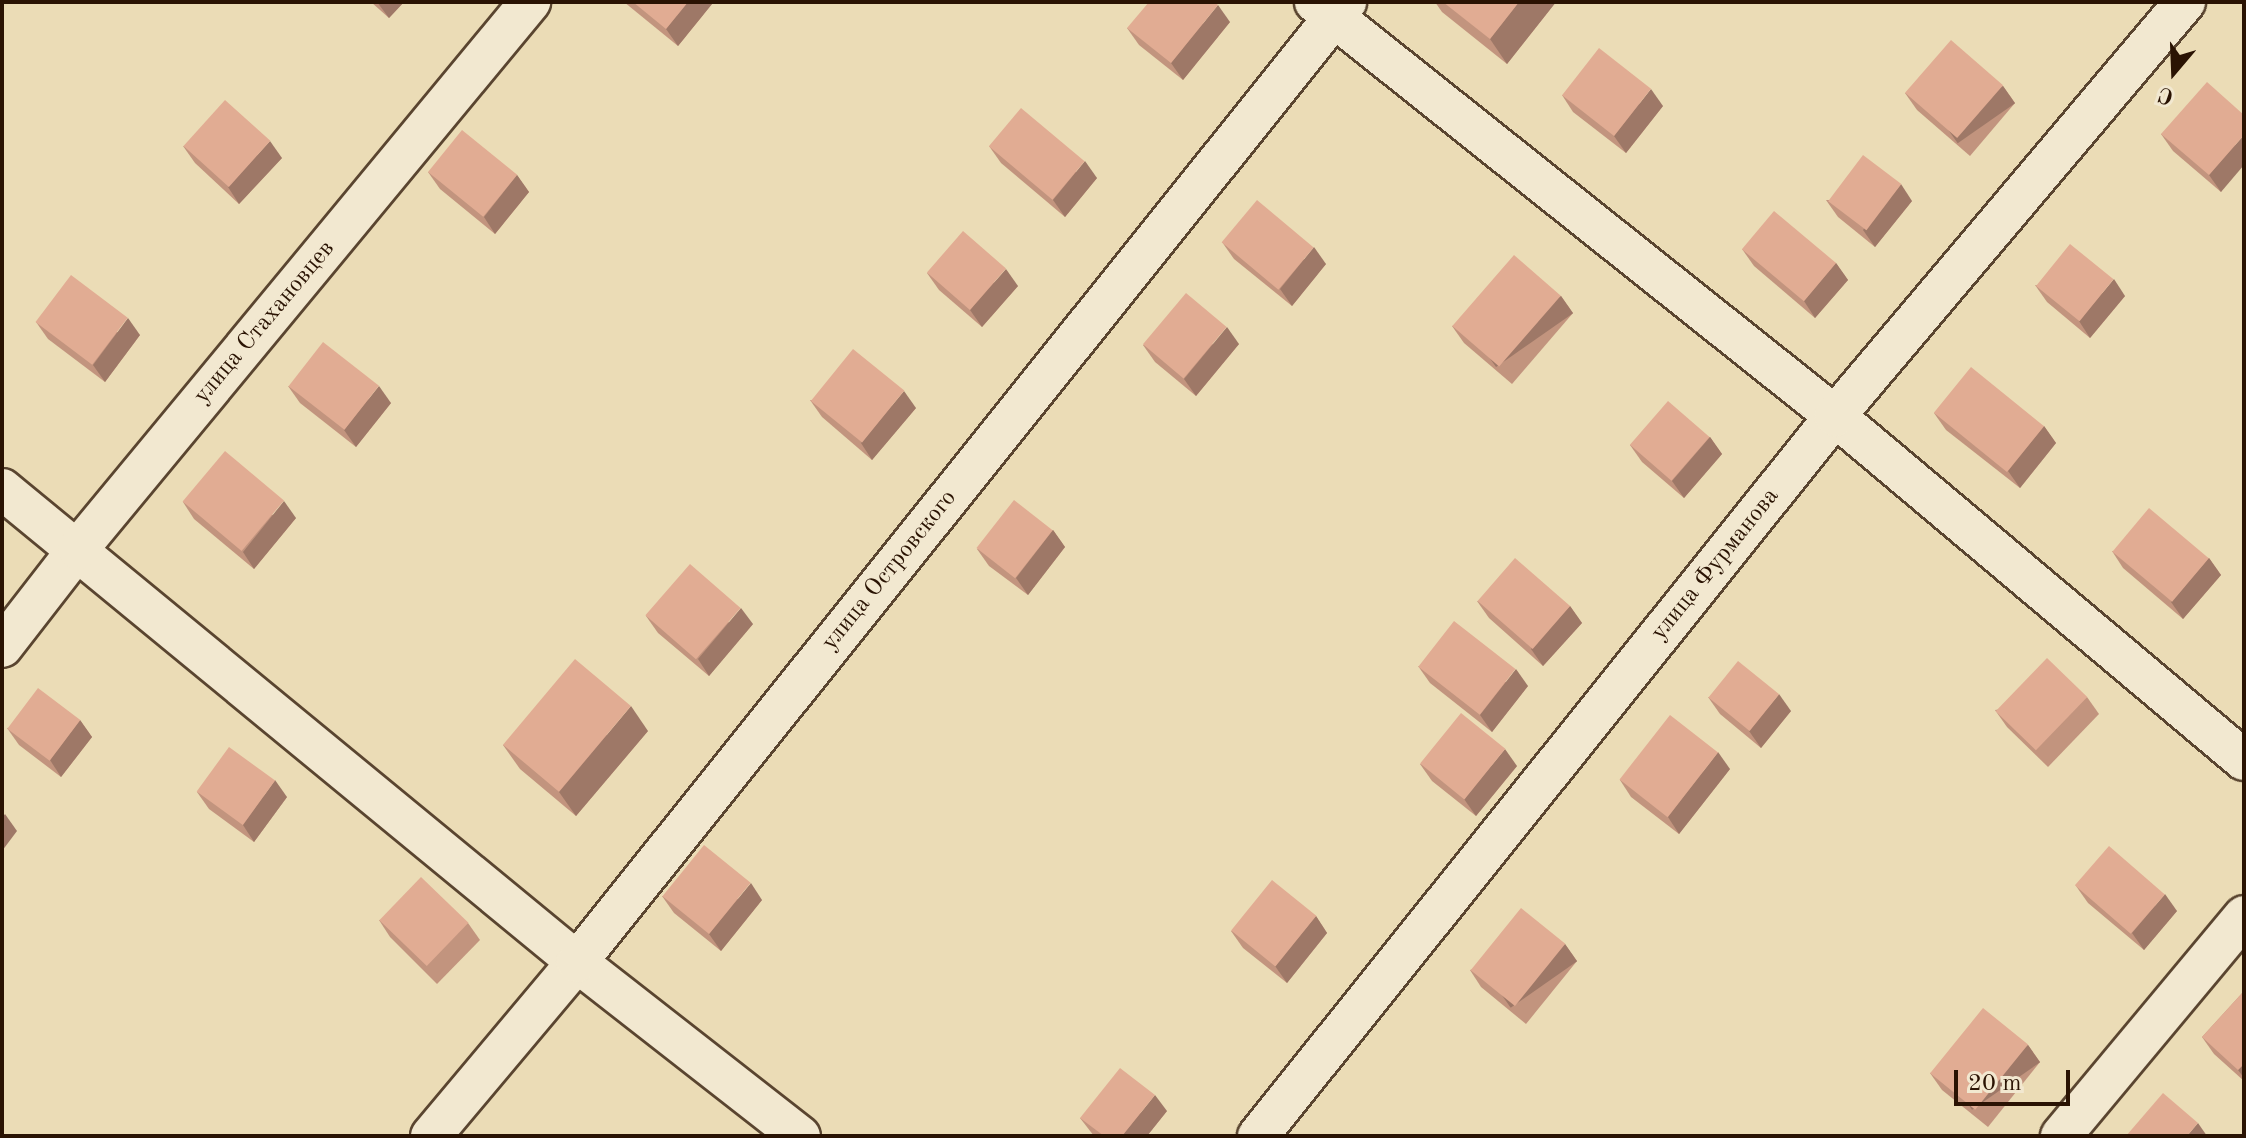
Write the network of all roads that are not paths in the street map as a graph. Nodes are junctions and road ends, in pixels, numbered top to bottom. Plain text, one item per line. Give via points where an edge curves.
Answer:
1 (530, 2) edge
2 (2185, 2) edge
3 (1332, 7) edge
4 (1835, 416) junction
5 (2, 489) edge
6 (78, 549) junction
7 (2, 647) edge
8 (2244, 760) edge
9 (2244, 916) edge
10 (577, 962) junction
11 (431, 1136) edge
12 (800, 1136) edge
13 (1258, 1136) edge
14 (2061, 1136) edge

1 - 6 street, улица Стахановцев
2 - 4 street, улица Фурманова
3 - 4 street
3 - 10 street, улица Островского
4 - 8 street
4 - 13 street, улица Фурманова
5 - 6 street
6 - 7 street, улица Стахановцев
6 - 10 street
9 - 14 street
10 - 11 street, улица Островского
10 - 12 street

